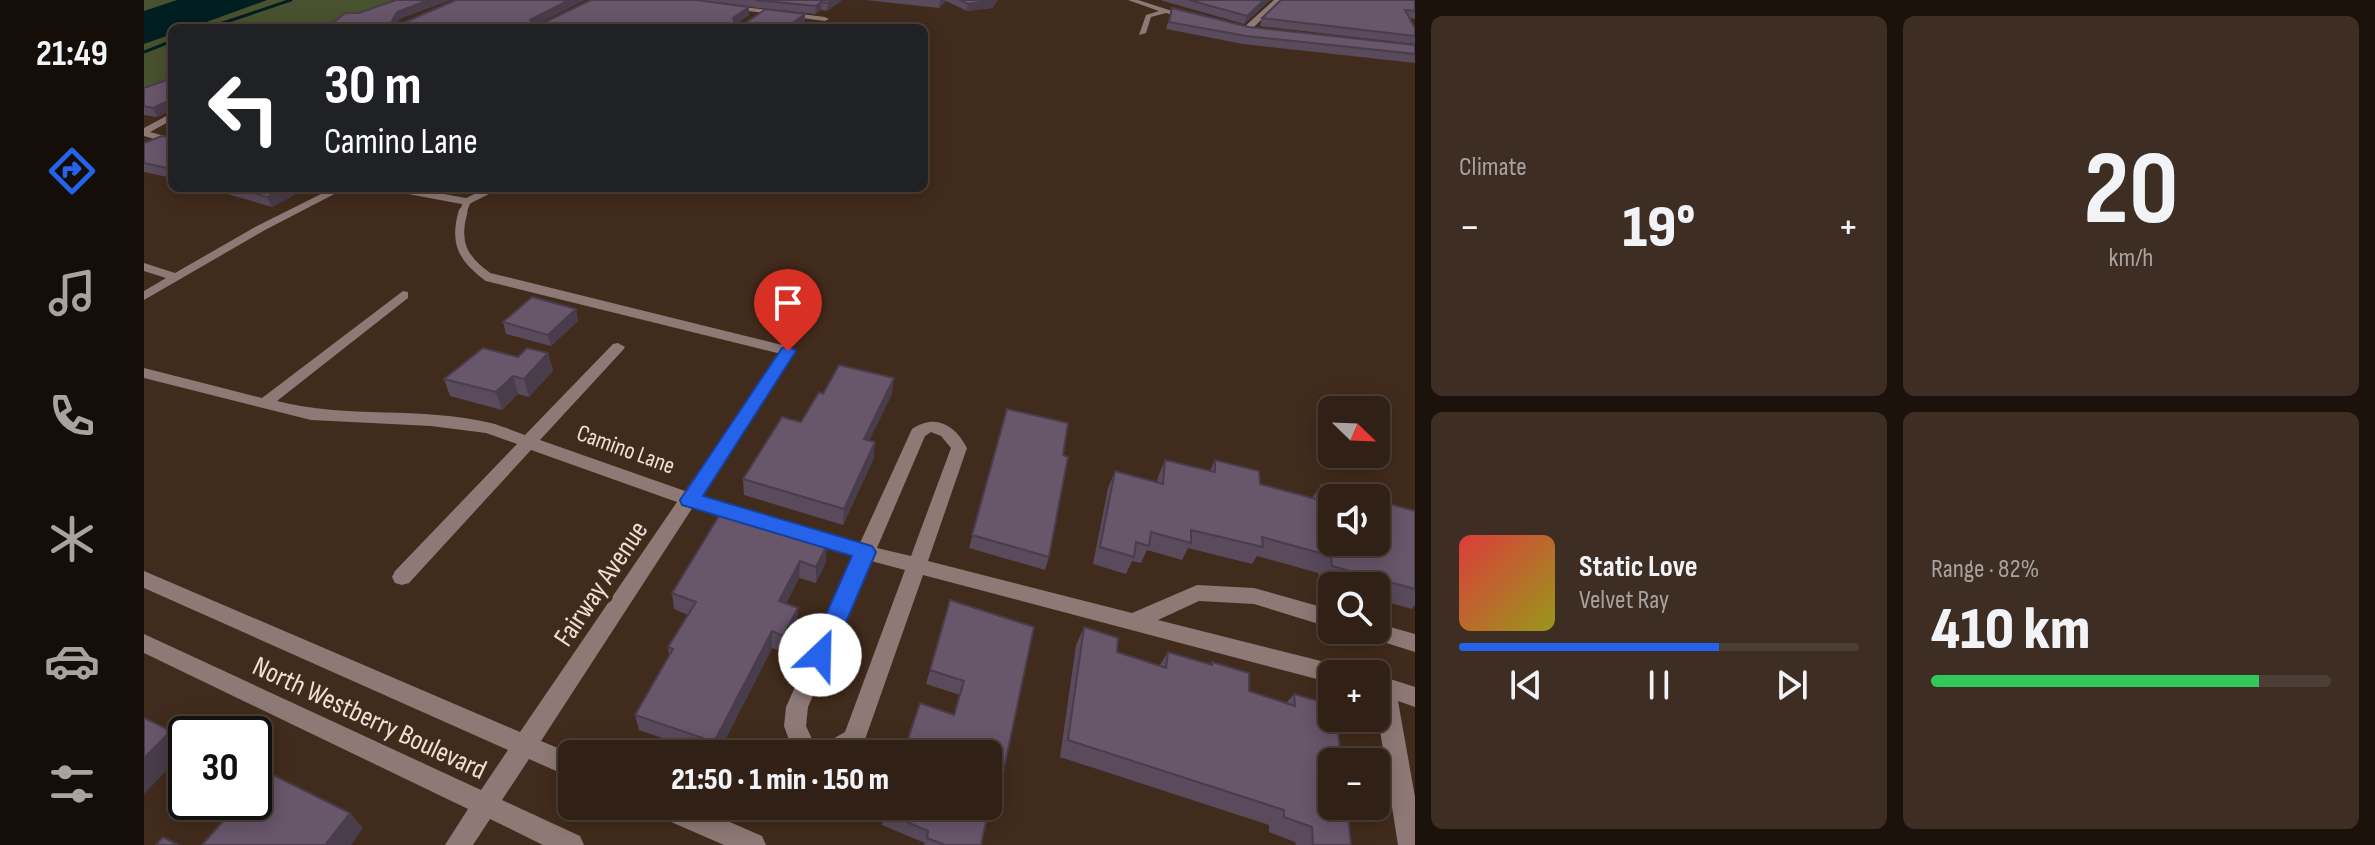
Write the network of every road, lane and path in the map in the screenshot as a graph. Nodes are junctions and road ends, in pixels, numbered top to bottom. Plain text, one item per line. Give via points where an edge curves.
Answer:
1 (1131, 0) edge
2 (1278, 0) edge
3 (717, 6) edge
4 (764, 11) junction
5 (1166, 11) junction
6 (825, 19) dead end
7 (752, 20) edge
8 (1204, 22) edge
9 (1264, 32) edge
10 (1142, 33) dead end
11 (168, 118) edge
12 (168, 140) edge
13 (333, 192) edge
14 (413, 192) edge
15 (488, 192) edge
16 (467, 202) junction
17 (144, 267) edge
18 (176, 277) junction
19 (403, 295) dead end
20 (144, 296) edge
21 (618, 347) dead end
22 (788, 351) joint
23 (144, 373) edge
24 (265, 403) junction
25 (531, 442) junction
26 (690, 500) junction
27 (865, 552) junction
28 (918, 566) junction
29 (402, 577) dead end
30 (144, 579) edge
31 (1318, 615) edge
32 (1130, 623) junction
33 (1390, 636) edge
34 (144, 643) edge
35 (1415, 643) edge
36 (1318, 670) edge
37 (1390, 689) edge
38 (1415, 697) edge
39 (1389, 732) edge
40 (800, 740) edge
41 (854, 740) edge
42 (524, 745) junction
43 (558, 760) edge
44 (485, 804) junction
45 (696, 820) edge
46 (458, 845) edge
47 (571, 845) edge
48 (753, 845) edge
49 (1411, 845) edge

1 - 5 street
2 - 9 street via 1241,29
3 - 4 street
4 - 6 street
4 - 7 street
5 - 8 street
5 - 10 street via 1148,16
11 - 12 street via 145,131
13 - 18 street
14 - 16 street
15 - 16 street
16 - 22 lane via 457,224 459,250 488,277
17 - 18 street
18 - 20 street
19 - 24 street
21 - 25 street
22 - 26 street, Fairway Avenue
23 - 24 street, Camino Lane
24 - 25 street, Camino Lane via 311,415 488,428
25 - 26 street, Camino Lane
25 - 29 street
26 - 27 street, Camino Lane
26 - 42 street, Fairway Avenue
27 - 28 street, Camino Lane
27 - 28 street via 918,433 928,426 941,428 959,448
27 - 40 street via 797,707
28 - 32 street, Camino Lane
28 - 41 street
30 - 42 street, North Westberry Boulevard
31 - 32 street via 1254,596 1197,593
32 - 36 street, Camino Lane
33 - 35 street
34 - 44 street, North Westberry Boulevard
37 - 38 street
39 - 49 street
42 - 43 street, North Westberry Boulevard
42 - 44 street, Fairway Avenue
44 - 46 street, Fairway Avenue
44 - 47 street, North Westberry Boulevard
45 - 48 street

